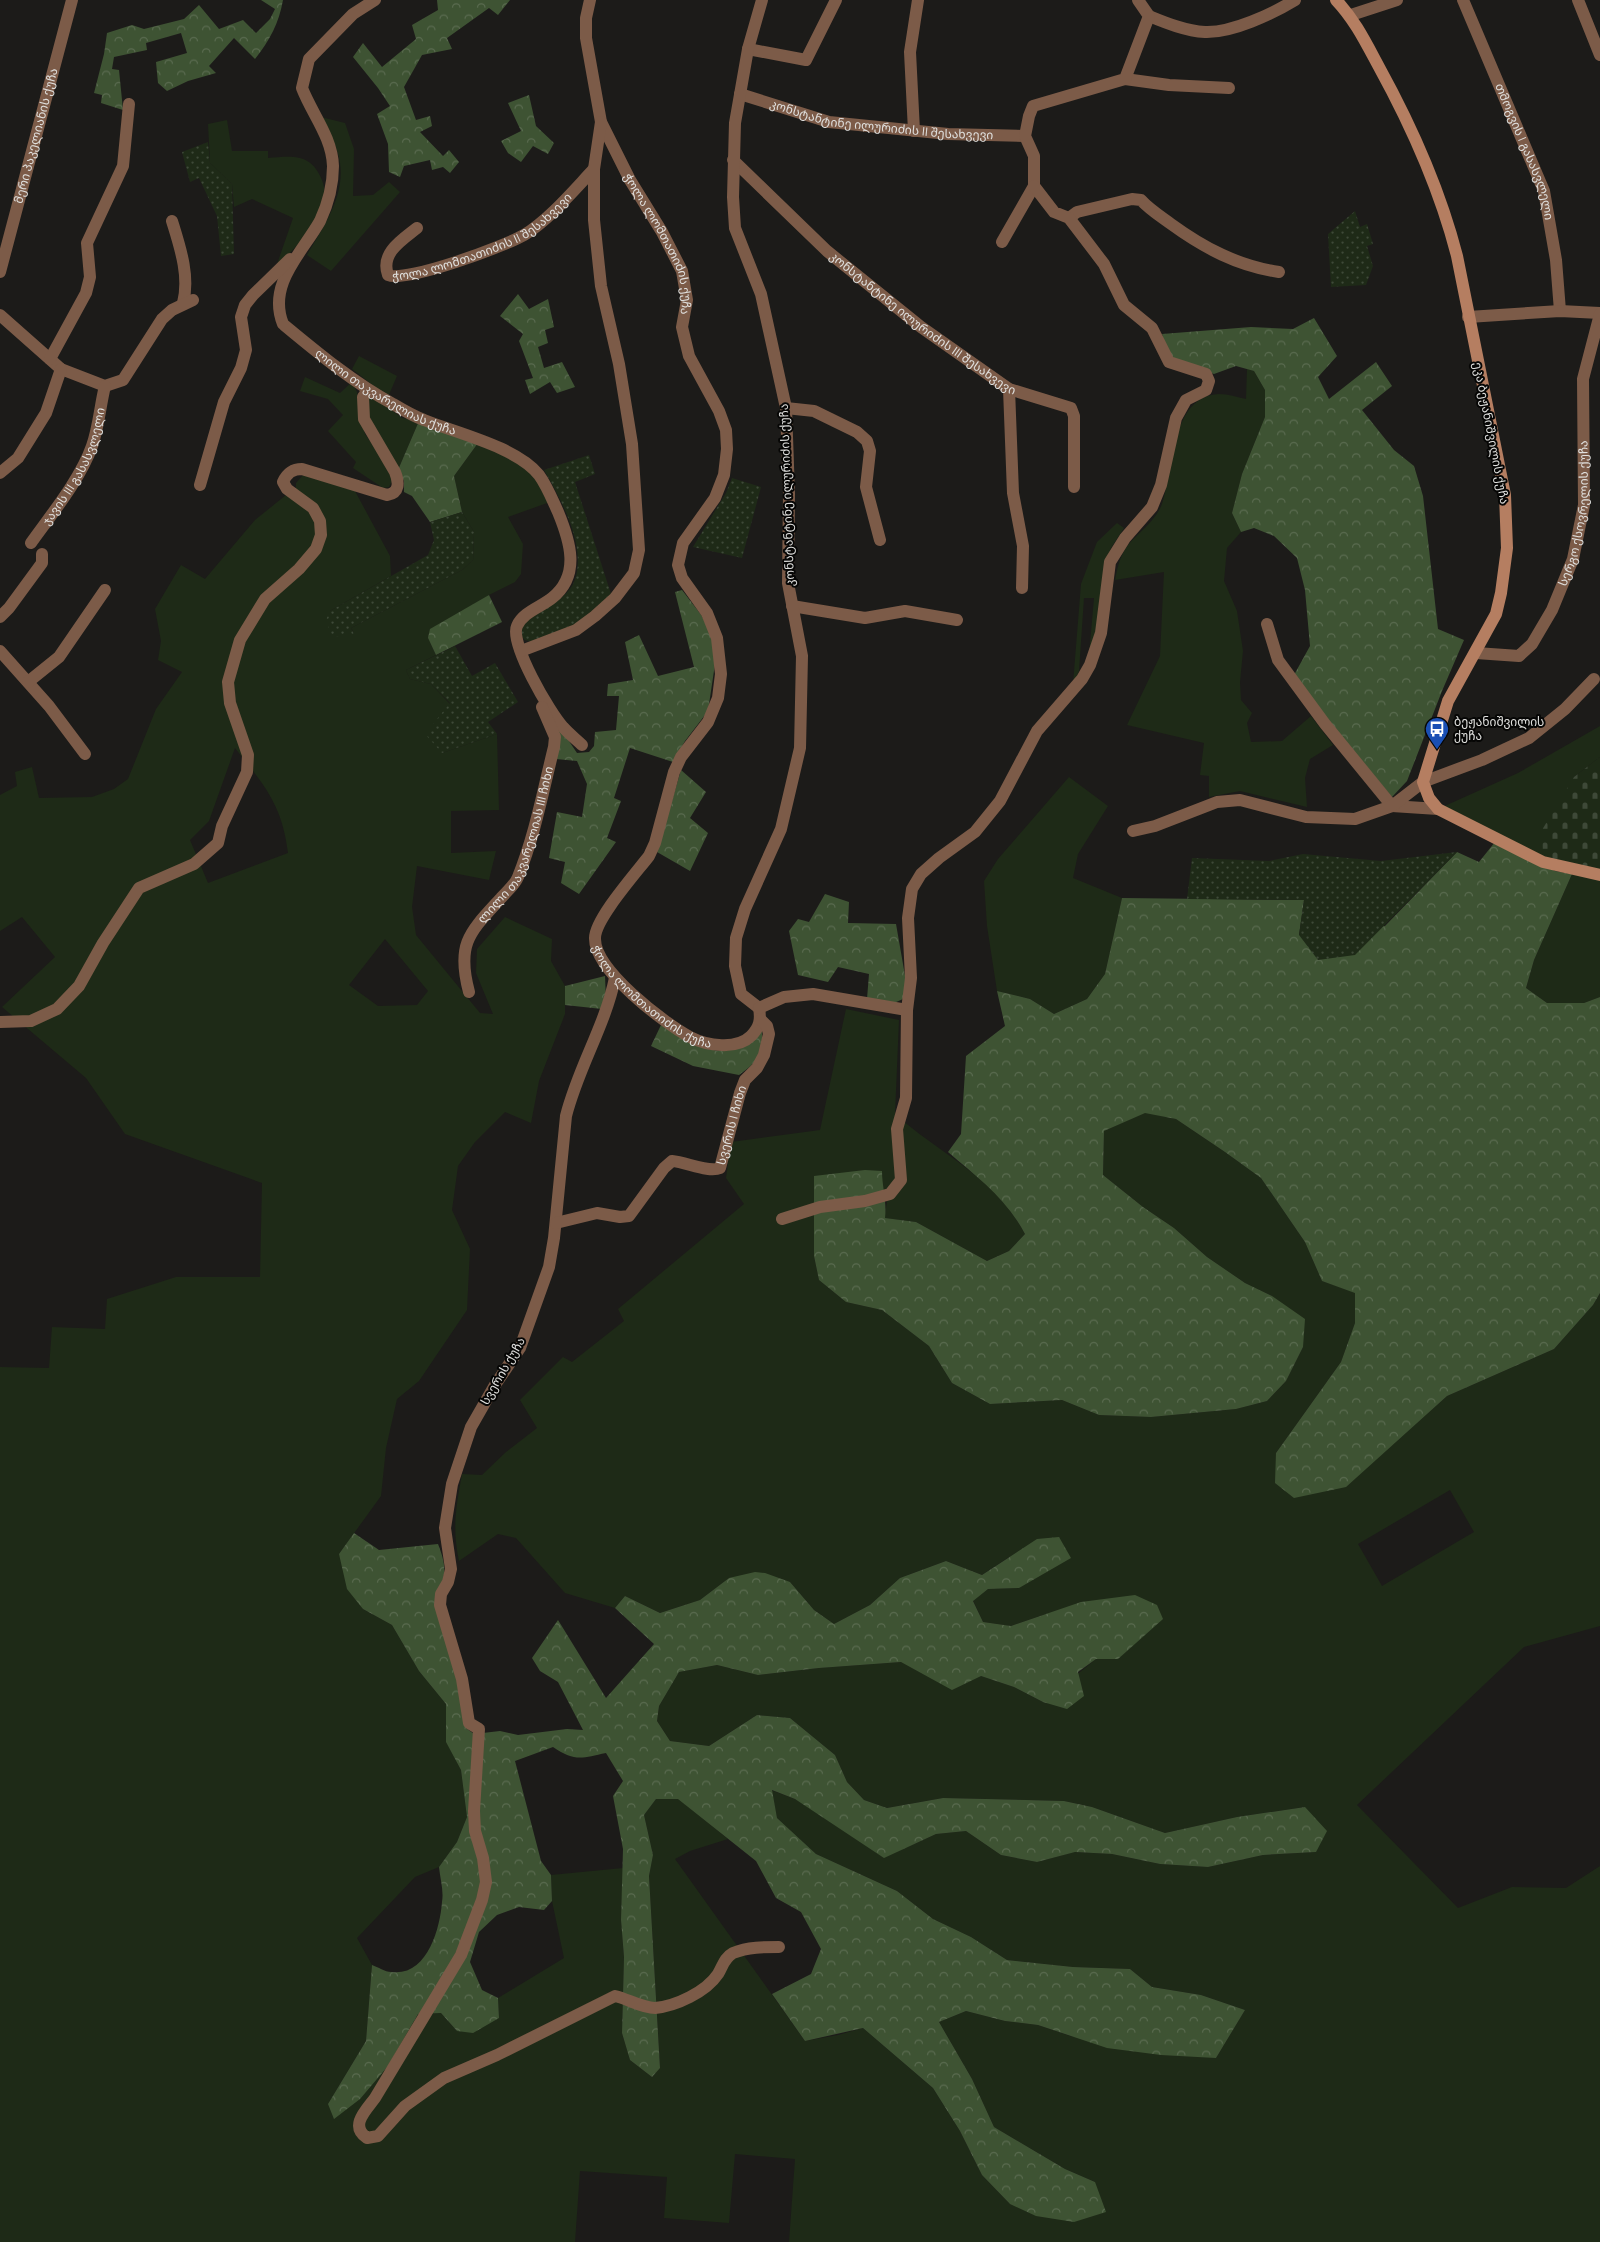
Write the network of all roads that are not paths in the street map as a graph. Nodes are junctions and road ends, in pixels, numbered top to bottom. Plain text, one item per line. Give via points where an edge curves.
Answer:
1 (72, 0) edge
2 (375, 0) edge
3 (590, 0) edge
4 (762, 0) edge
5 (836, 0) edge
6 (918, 0) edge
7 (1138, 0) edge
8 (1295, 0) edge
9 (1336, 0) edge
10 (1397, 0) edge
11 (1463, 0) edge
12 (1578, 0) edge
13 (1351, 15) junction
14 (1149, 16) junction
15 (748, 49) junction
16 (1600, 54) edge
17 (1125, 79) junction
18 (1229, 88) dead end
19 (740, 94) junction
20 (128, 104) dead end
21 (601, 122) junction
22 (914, 131) junction
23 (1025, 136) junction
24 (733, 160) junction
25 (594, 169) junction
26 (1034, 186) junction
27 (1069, 218) junction
28 (172, 221) dead end
29 (417, 228) dead end
30 (1002, 242) dead end
31 (300, 251) junction
32 (0, 272) edge
33 (1279, 272) dead end
34 (1560, 311) junction
35 (1600, 314) edge
36 (0, 315) edge
37 (1468, 317) junction
38 (50, 359) junction
39 (61, 369) junction
40 (105, 386) junction
41 (1009, 389) junction
42 (368, 390) junction
43 (786, 408) junction
44 (0, 473) edge
45 (200, 485) dead end
46 (1074, 487) dead end
47 (880, 540) dead end
48 (31, 543) dead end
49 (42, 554) dead end
50 (1022, 588) dead end
51 (105, 590) dead end
52 (792, 606) junction
53 (0, 617) edge
54 (957, 620) dead end
55 (1267, 624) dead end
56 (0, 651) edge
57 (521, 651) junction
58 (1476, 653) junction
59 (1594, 679) dead end
60 (28, 682) junction
61 (539, 692) junction
62 (582, 745) dead end
63 (85, 754) dead end
64 (1424, 782) junction
65 (1392, 806) junction
66 (1438, 809) junction
67 (1132, 831) dead end
68 (1600, 875) edge
69 (616, 978) junction
70 (469, 992) dead end
71 (907, 1010) junction
72 (760, 1014) junction
73 (0, 1022) edge
74 (782, 1219) dead end
75 (556, 1223) junction
76 (779, 1946) dead end

1 - 32 street, მერი პაკელიანის ქუჩა
2 - 31 street, ლილი თაკვარელიას ქუჩა via 353,14 320,46 309,59 302,80 302,88 322,126 333,164 326,206
3 - 21 street, ჭოლა ლომთათიძის ქუჩა via 586,38
4 - 15 street, კონსტანტინე ილურიძის ქუჩა
5 - 15 street via 806,60
6 - 22 street via 910,52
7 - 14 street
8 - 14 street via 1230,29 1205,32
9 - 13 street, ეკა ბეჟანიშვილის ქუჩა
10 - 13 street
11 - 34 street, თმოგვის I გასასვლელი via 1544,191 1556,260
12 - 16 street
13 - 37 street, ეკა ბეჟანიშვილის ქუჩა via 1404,114 1449,222
14 - 17 street
15 - 19 street, კონსტანტინე ილურიძის ქუჩა
17 - 18 street
17 - 23 street via 1033,106
19 - 22 street, კონსტანტინე ილურიძის II შესახვევი via 829,122
19 - 24 street, კონსტანტინე ილურიძის ქუჩა
20 - 38 street via 123,166 87,244 90,277 86,293
21 - 25 street, ჭოლა ლომთათიძის ქუჩა
21 - 69 street, ჭოლა ლომთათიძის ქუჩა via 682,272 687,300 682,327 688,356 719,411 726,430 727,449 724,475 715,498 683,543 678,565 682,578 707,613 717,638 722,674 718,698 708,722 681,757 674,772 649,856 597,925 594,939 600,956
22 - 23 street, კონსტანტინე ილურიძის II შესახვევი
23 - 26 street via 1034,156
24 - 41 street, კონსტანტინე ილურიძის III შესახვევი via 827,251 921,327
24 - 43 street, კონსტანტინე ილურიძის ქუჩა via 735,228 761,294
25 - 29 street, ჭოლა ლომთათიძის II შესახვევი via 524,235 424,272 388,276 390,251
25 - 57 street, ჭოლა ლომთათიძის ქუჩა via 594,220 602,286 632,444 639,550 634,574 595,616 576,630
26 - 27 street via 1054,212
26 - 30 street
27 - 33 street via 1077,212 1140,200 1188,237 1221,255 1255,269
27 - 71 street via 1104,264 1124,305 1152,328 1169,362 1206,374 1209,380 1206,390 1186,400 1176,418 1161,485 1152,507 1125,538 1110,562 1101,633 1082,679 1037,731 1000,801 975,832 921,874 912,889 908,918 911,978
28 - 40 street via 185,270 188,302 162,318 123,380
31 - 42 street, ლილი თაკვარელიას ქუჩა via 283,282 278,302 283,324
31 - 45 street via 245,305 242,318 246,350 224,402
34 - 35 street
34 - 37 street
35 - 58 street, სერგო ქსოვრელის ქუჩა via 1583,379 1584,505 1573,559 1552,610 1532,644 1519,656
36 - 38 street
37 - 58 street, ეკა ბეჟანიშვილის ქუჩა via 1505,495 1507,548 1496,614
38 - 39 street
39 - 40 street
39 - 44 street via 46,412 18,458
40 - 48 street, ჯავის III გასასვლელი via 92,448 65,496
41 - 46 street, კონსტანტინე ილურიძის III შესახვევი via 1071,408 1074,416
41 - 50 street via 1013,493 1023,546
42 - 57 street, ლილი თაკვარელიას ქუჩა via 422,419 515,456 538,474 549,492 566,532 571,552 570,570 566,582 554,597 523,617 516,627 516,640
42 - 73 street via 362,397 364,418 395,472 398,489 387,496 302,469 291,471 286,476 283,482 287,489 313,508 320,521 321,535 316,549 299,569 265,599 240,640 228,682 230,703 248,755 247,772 222,826 218,843 194,864 139,888 79,986 57,1009 31,1021
43 - 47 street via 814,411 857,432 867,441 870,451 866,487
43 - 52 street, კონსტანტინე ილურიძის ქუჩა via 788,583
49 - 53 street via 42,563
51 - 60 street via 59,657
52 - 54 street via 866,618 905,610
52 - 72 street, კონსტანტინე ილურიძის ქუჩა via 802,656 800,748 782,829 745,909 736,938 735,966 741,994
55 - 65 street via 1278,660
56 - 60 street
57 - 61 street, ლილი თაკვარელიას ქუჩა
58 - 64 street, ეკა ბეჟანიშვილის ქუჩა via 1448,701
59 - 64 street via 1565,710 1529,738
60 - 63 street
61 - 62 street, ლილი თაკვარელიას ქუჩა via 563,727
61 - 70 street, ლილი თაკვარელიას III ჩიხი via 555,737 554,747 528,853 517,880 472,930 464,950 464,974
64 - 65 street
64 - 66 street via 1429,798
65 - 66 street
65 - 67 street via 1355,819 1306,817 1240,800 1217,802 1155,826
66 - 68 street via 1543,862
69 - 72 street, ჭოლა ლომთათიძის ქუჩა via 671,1025 692,1038 707,1042 720,1045 745,1042 756,1031
69 - 75 street, სვერის ქუჩა via 570,1097
71 - 72 street via 813,994 784,996
71 - 74 street via 906,1098 897,1128 900,1180 890,1194 820,1207
72 - 75 street, სვერის I ჩიხი via 769,1034 764,1055 745,1080 720,1168 715,1170 672,1161 628,1216 597,1213
75 - 76 street, სვერის ქუჩა via 549,1268 520,1348 471,1427 452,1484 444,1528 451,1568 440,1605 462,1679 469,1723 479,1729 474,1811 486,1882 461,1955 359,2119 361,2134 367,2138 378,2136 405,2106 444,2078 615,1996 653,2008 666,2006 705,1988 718,1975 724,1960 733,1954 749,1948

